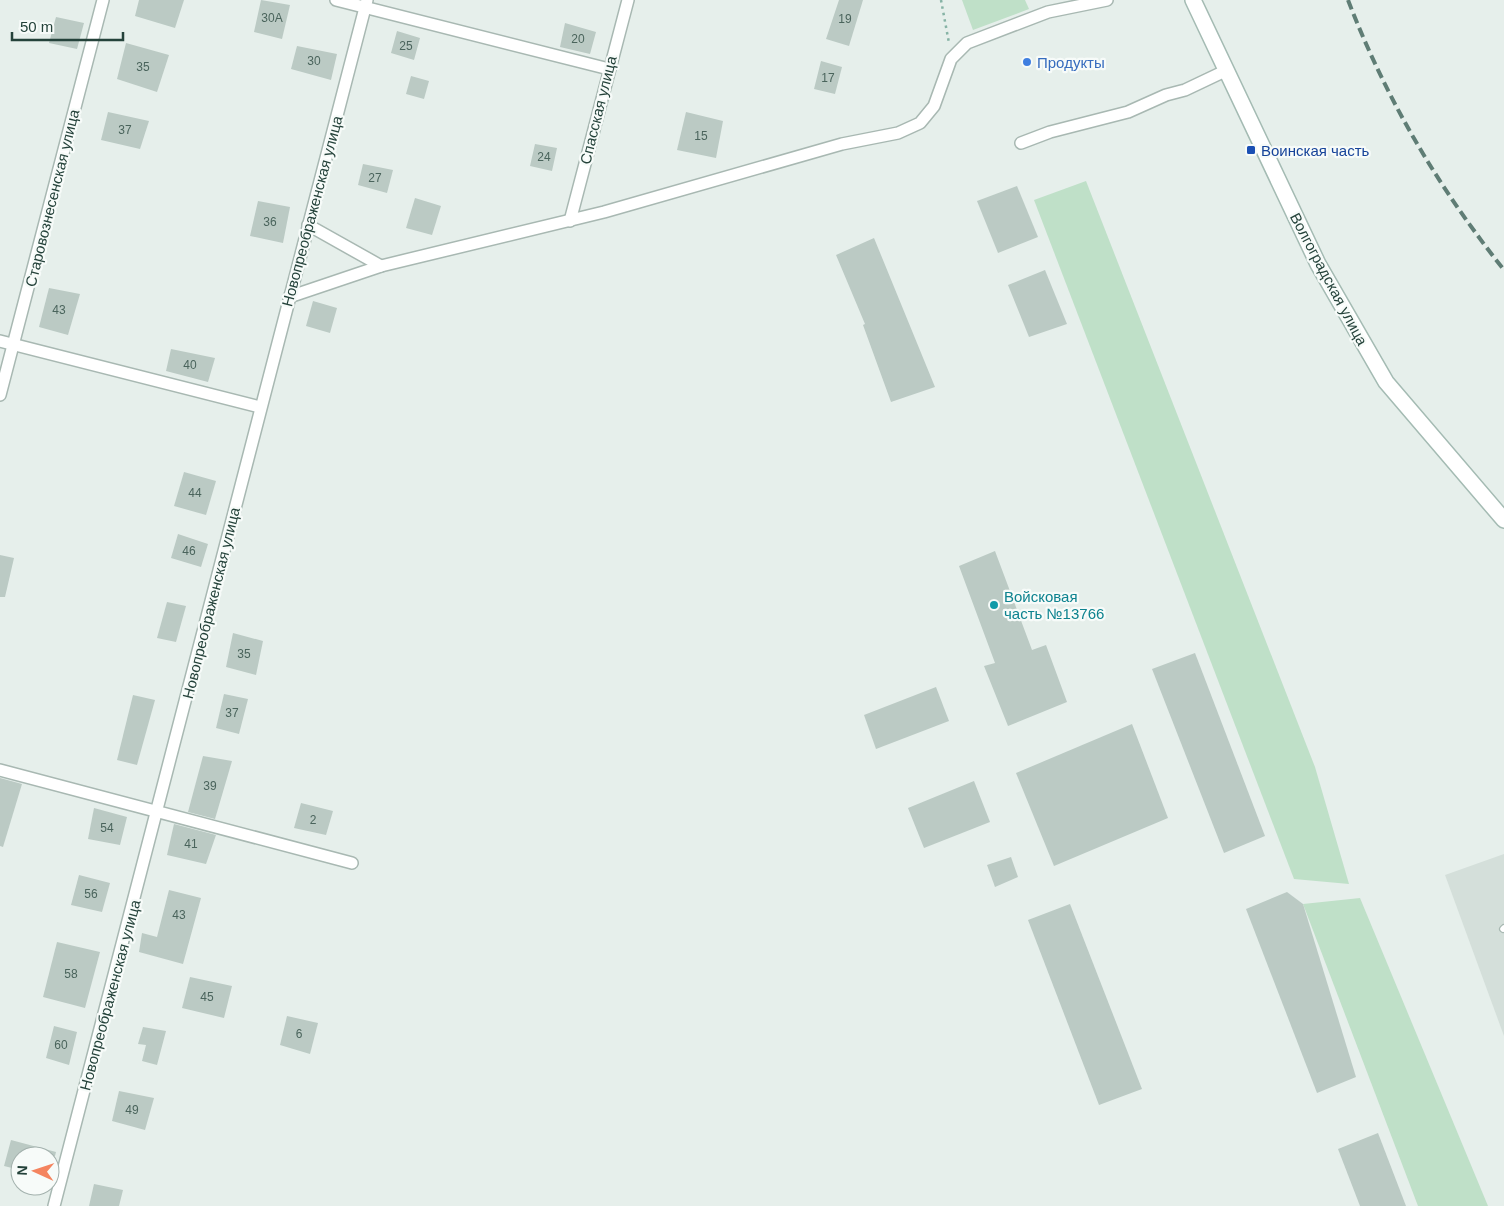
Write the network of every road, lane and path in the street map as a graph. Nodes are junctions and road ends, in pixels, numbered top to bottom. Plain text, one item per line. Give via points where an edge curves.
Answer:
1 (103, 0) edge
2 (336, 0) edge
3 (628, 0) edge
4 (941, 0) edge
5 (1107, 0) edge
6 (366, 4) edge
7 (1194, 5) edge
8 (951, 59) junction
9 (608, 69) junction
10 (1225, 71) junction
11 (1021, 143) dead end
12 (570, 221) junction
13 (308, 225) junction
14 (381, 266) junction
15 (290, 297) junction
16 (0, 341) edge
17 (13, 345) junction
18 (0, 395) edge
19 (260, 408) junction
20 (1504, 520) edge
21 (0, 770) edge
22 (158, 812) junction
23 (352, 863) dead end
24 (54, 1206) edge

1 - 17 street, Старовознесенская улица
2 - 6 street
3 - 9 street, Спасская улица
4 - 8 path
5 - 8 street via 1048,12 968,43
6 - 9 street
6 - 13 street, Новопреображенская улица
7 - 10 main road, Волгоградская улица
8 - 12 street via 934,106 920,122 898,133 842,144
9 - 12 street, Спасская улица
10 - 11 street via 1128,112
10 - 20 main road, Волгоградская улица via 1318,264 1386,382
12 - 14 street
13 - 14 street
13 - 15 street, Новопреображенская улица
14 - 15 street
15 - 19 street, Новопреображенская улица
16 - 17 street
17 - 18 street, Старовознесенская улица
17 - 19 street
19 - 22 street, Новопреображенская улица
21 - 22 street
22 - 23 street
22 - 24 street, Новопреображенская улица

